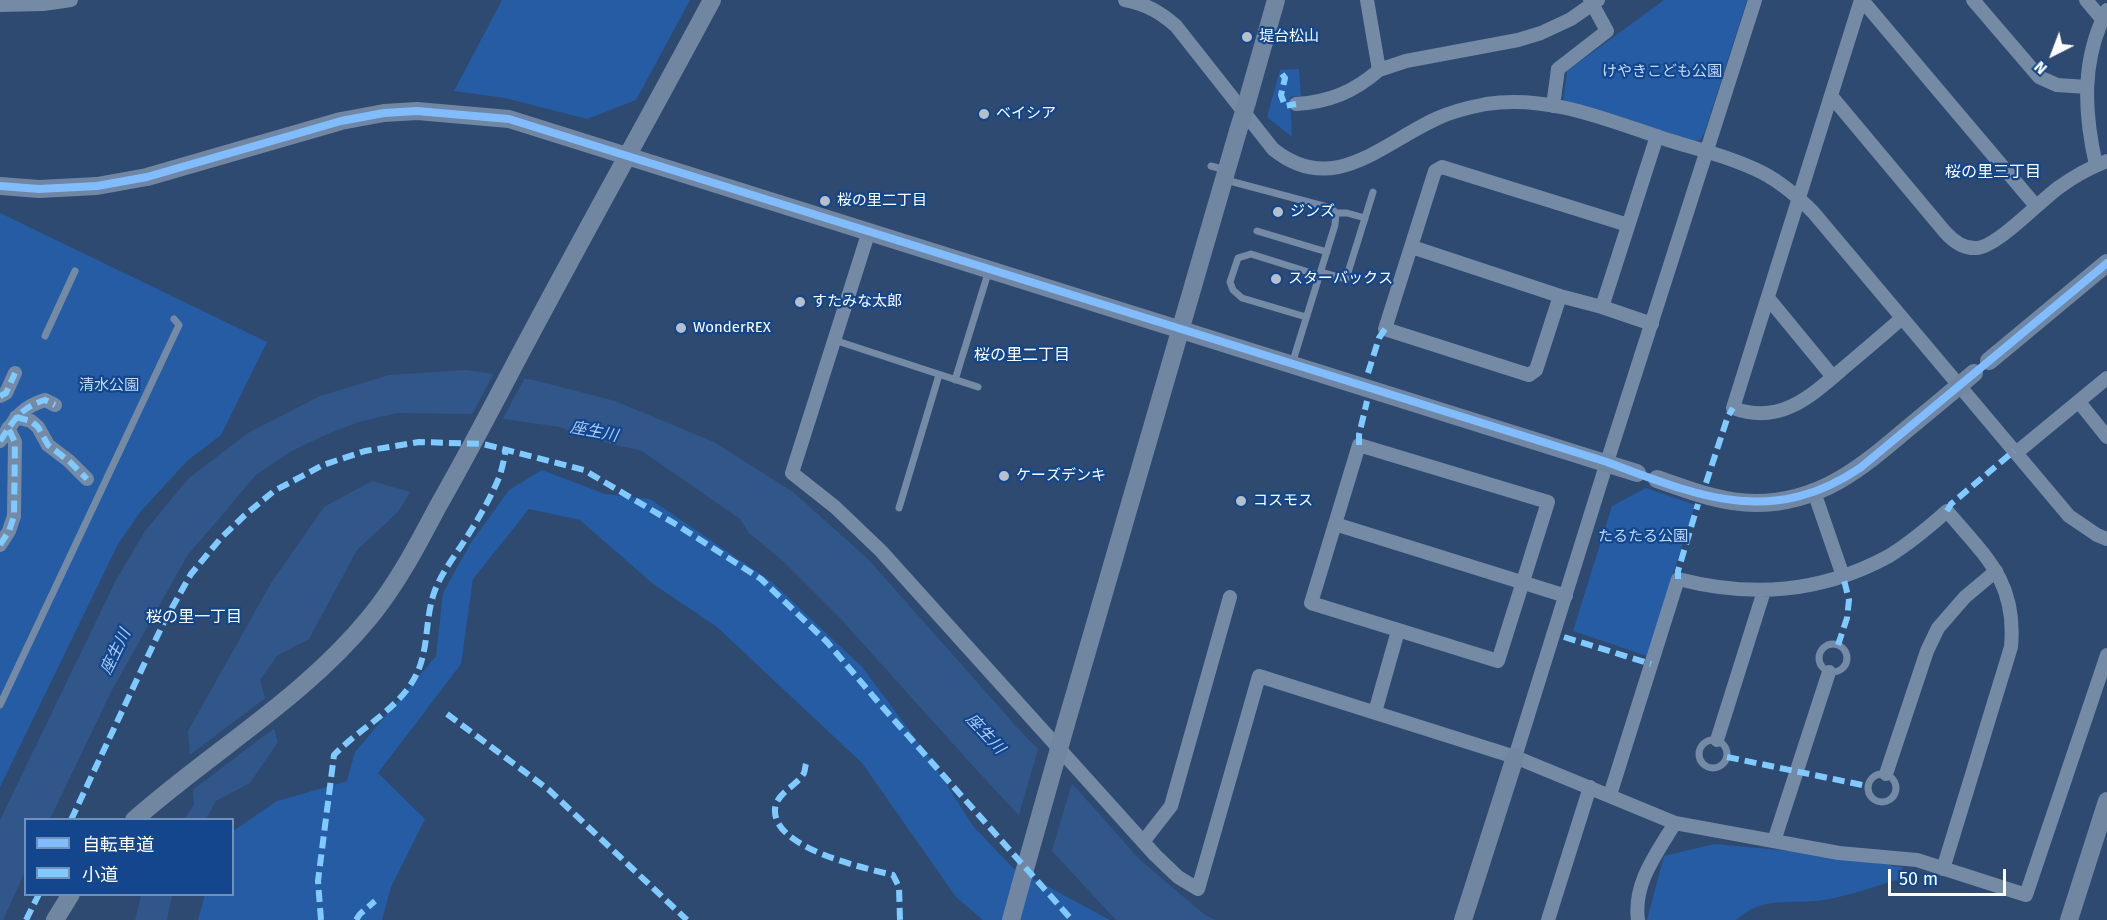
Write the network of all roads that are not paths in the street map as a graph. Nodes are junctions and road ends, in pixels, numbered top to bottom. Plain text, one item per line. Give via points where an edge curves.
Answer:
1 (71, 0) edge
2 (712, 0) edge
3 (1125, 0) edge
4 (1276, 0) edge
5 (1366, 0) edge
6 (1755, 0) edge
7 (1862, 0) edge
8 (1974, 0) edge
9 (2086, 0) edge
10 (1594, 1) edge
11 (0, 5) edge
12 (2105, 14) edge
13 (1379, 70) junction
14 (2088, 87) junction
15 (1832, 97) junction
16 (1296, 104) dead end
17 (1553, 105) junction
18 (1657, 136) junction
19 (1707, 152) junction
20 (628, 155) junction
21 (2101, 164) edge
22 (1220, 172) junction
23 (0, 186) edge
24 (1373, 192) dead end
25 (1799, 198) junction
26 (2036, 206) junction
27 (1336, 213) junction
28 (1365, 218) junction
29 (1628, 225) junction
30 (869, 231) junction
31 (1257, 231) dead end
32 (1412, 247) junction
33 (1327, 252) junction
34 (2107, 263) edge
35 (990, 269) junction
36 (75, 271) dead end
37 (1320, 273) junction
38 (1560, 296) junction
39 (1768, 298) junction
40 (1602, 307) junction
41 (1306, 317) junction
42 (174, 318) dead end
43 (1902, 318) junction
44 (1652, 324) junction
45 (1180, 329) junction
46 (45, 336) dead end
47 (834, 340) junction
48 (1989, 361) joint
49 (1292, 364) junction
50 (15, 373) dead end
51 (1974, 373) joint
52 (939, 375) junction
53 (1833, 377) junction
54 (2107, 378) edge
55 (955, 380) junction
56 (1960, 385) junction
57 (978, 387) dead end
58 (0, 396) edge
59 (2079, 402) junction
60 (55, 405) dead end
61 (6, 429) edge
62 (2107, 437) edge
63 (2016, 453) junction
64 (1607, 462) junction
65 (1637, 473) joint
66 (87, 479) dead end
67 (1657, 479) joint
68 (1814, 492) junction
69 (899, 507) dead end
70 (1335, 524) junction
71 (2107, 539) edge
72 (0, 545) edge
73 (1996, 571) junction
74 (1843, 576) junction
75 (1524, 584) junction
76 (1764, 591) junction
77 (1566, 596) junction
78 (1230, 597) dead end
79 (1398, 631) junction
80 (2107, 655) edge
81 (1829, 672) junction
82 (0, 705) edge
83 (1375, 712) junction
84 (1717, 740) junction
85 (1515, 757) junction
86 (1886, 774) junction
87 (1590, 787) junction
88 (1610, 795) junction
89 (2107, 801) edge
90 (135, 818) edge
91 (1675, 823) junction
92 (1774, 841) junction
93 (1143, 842) junction
94 (1943, 869) junction
95 (68, 899) edge
96 (55, 920) edge
97 (1011, 920) edge
98 (1462, 920) edge
99 (1548, 920) edge
100 (1638, 920) edge
101 (2069, 920) edge

1 - 11 street
2 - 20 street
3 - 17 street via 1159,11 1176,26 1273,149 1300,166 1342,167 1439,117 1462,110 1508,102
4 - 22 street, bridge via 1238,131
5 - 13 street
6 - 19 street
7 - 15 street
7 - 26 street
8 - 14 street via 2039,77 2057,85
9 - 12 street
10 - 13 street via 1571,19 1541,33
10 - 17 street via 1607,31 1558,69
12 - 14 street via 2094,45
13 - 16 street via 1344,95
14 - 21 street via 2087,115
15 - 25 street
15 - 26 street via 1953,241 1969,247 1994,242
17 - 18 street
18 - 19 street
18 - 29 street
19 - 25 street via 1764,174
19 - 44 street
20 - 23 street via 509,118 417,111 341,122 175,170 107,184 39,189
20 - 30 street
20 - 90 street via 408,561 371,616 292,696
21 - 26 street via 2073,178
22 - 27 lane via 1331,208
22 - 45 street
24 - 28 lane
25 - 39 street
25 - 43 street
27 - 28 lane
27 - 33 lane
28 - 37 lane via 1346,279
29 - 32 street via 1442,167 1435,171
29 - 40 street
30 - 35 street
30 - 47 street
31 - 33 lane
32 - 38 street
32 - 38 street via 1385,329 1529,375 1536,370
33 - 37 lane
34 - 48 street
35 - 45 street
35 - 55 lane
36 - 46 lane
37 - 41 lane
37 - 41 lane via 1251,254 1239,258 1230,282 1242,298
38 - 40 street
39 - 53 street
39 - 53 street via 1733,408 1756,414 1787,409
40 - 44 street
41 - 49 lane
42 - 82 lane via 179,325
43 - 53 street
43 - 56 street
44 - 64 street
45 - 49 street
45 - 97 street, bridge
47 - 52 lane
47 - 93 street via 792,473 881,551
48 - 51 street
49 - 64 street
50 - 58 street via 6,393
51 - 56 street
52 - 55 lane
52 - 69 lane
54 - 59 street
55 - 57 lane
56 - 63 street
56 - 68 street via 1860,468
59 - 62 street
59 - 63 street
60 - 61 street via 40,401
61 - 66 street via 31,421 48,445
61 - 72 street via 15,442 14,516
63 - 71 street via 2069,516
64 - 65 street
64 - 77 street
65 - 67 street
67 - 68 street via 1717,498 1754,503
68 - 74 street
70 - 75 street
70 - 75 street via 1359,445 1548,502
70 - 79 street via 1311,603
73 - 74 street via 1947,511 1910,542
73 - 86 street via 1965,597 1938,628
73 - 94 street via 2010,604 2011,646
74 - 76 street
75 - 77 street
75 - 79 street via 1498,661
76 - 84 street
76 - 88 street via 1678,579
77 - 85 street
78 - 93 street via 1170,806
79 - 83 street
80 - 94 street via 2026,895
81 - 81 lane via 1821,667 1819,654 1824,646 1838,645 1847,660 1842,669
81 - 92 street
83 - 85 street
83 - 93 street via 1259,676 1198,889 1178,877
84 - 84 lane via 1723,743 1727,757 1717,768 1709,768 1702,764 1698,750 1709,739
85 - 87 street
85 - 98 street
86 - 86 lane via 1893,778 1895,794 1890,801 1874,801 1869,795 1869,780
87 - 88 street
87 - 99 street
88 - 91 street
89 - 101 street
91 - 92 street
91 - 100 street via 1641,884
92 - 94 street via 1839,853 1917,860
95 - 96 street

